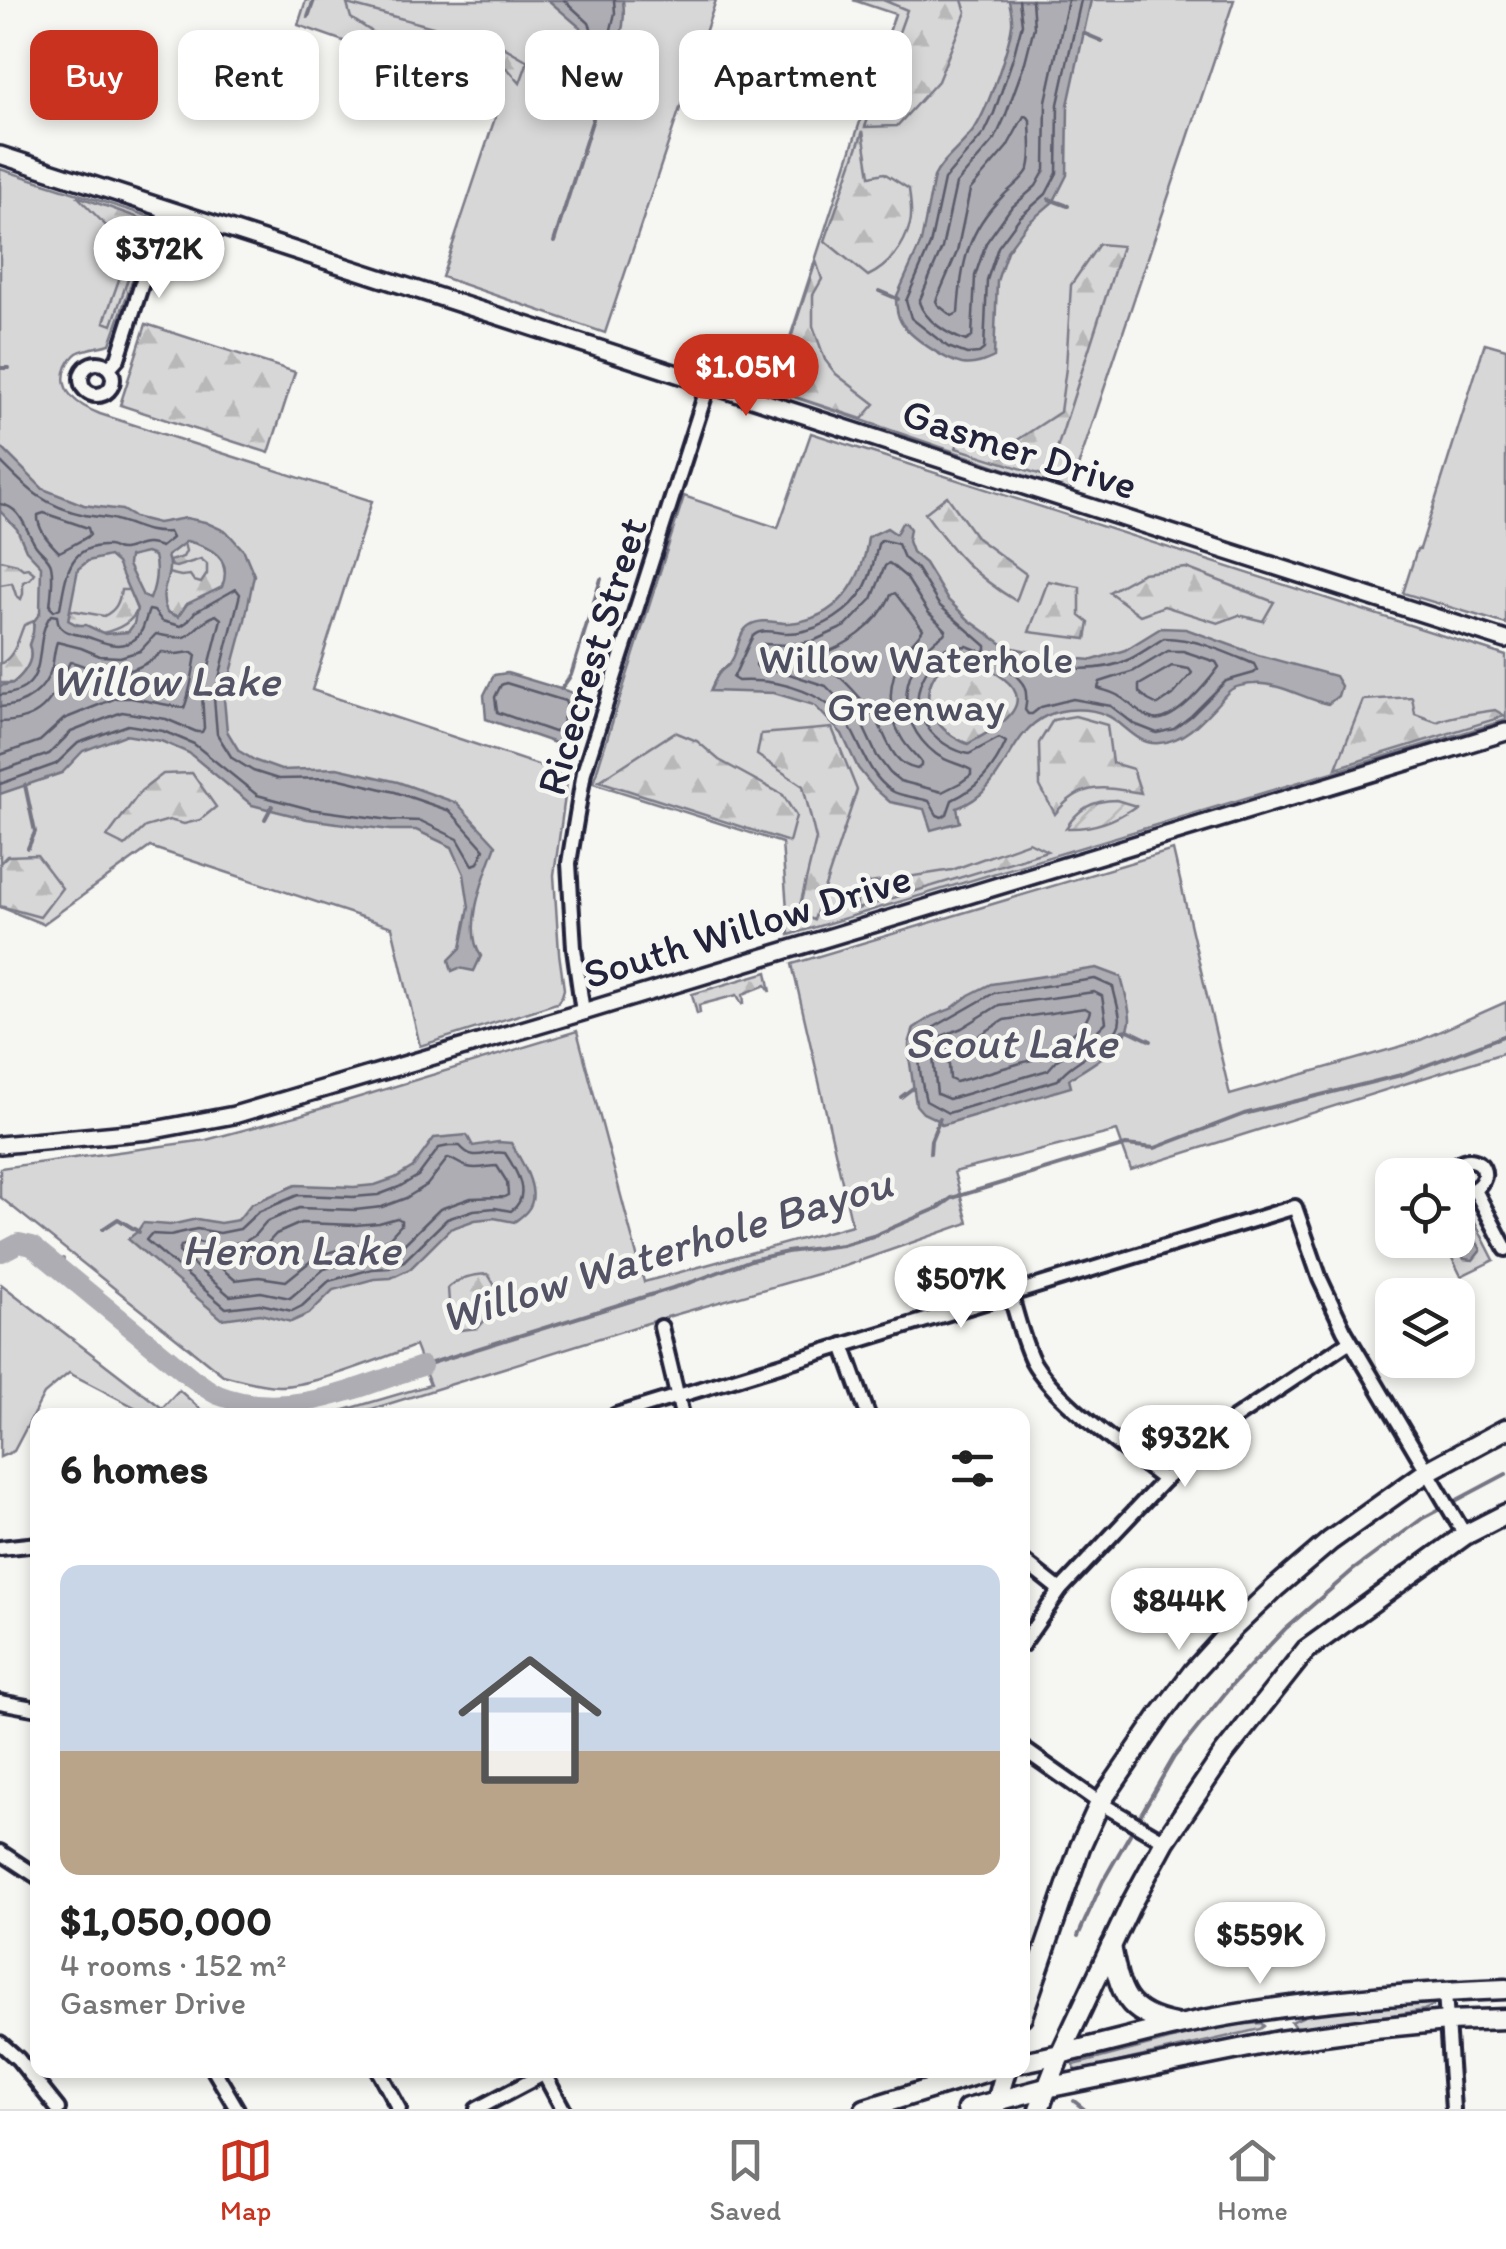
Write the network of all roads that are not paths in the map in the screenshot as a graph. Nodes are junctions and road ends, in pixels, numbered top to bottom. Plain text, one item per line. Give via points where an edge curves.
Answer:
1 (0, 155) edge
2 (166, 208) junction
3 (109, 368) dead end
4 (709, 384) junction
5 (1506, 640) edge
6 (1506, 732) edge
7 (583, 1012) junction
8 (0, 1145) edge
9 (1475, 1160) edge
10 (1475, 1189) edge
11 (1475, 1192) edge
12 (1506, 1249) edge
13 (1010, 1293) junction
14 (661, 1326) dead end
15 (1350, 1340) junction
16 (843, 1345) junction
17 (676, 1396) junction
18 (638, 1408) edge
19 (680, 1408) edge
20 (866, 1408) edge
21 (1506, 1429) edge
22 (1432, 1478) junction
23 (1164, 1480) junction
24 (1506, 1514) edge
25 (1461, 1528) junction
26 (30, 1545) edge
27 (0, 1548) edge
28 (1030, 1566) edge
29 (1060, 1590) junction
30 (1030, 1633) edge
31 (0, 1702) edge
32 (30, 1708) edge
33 (1030, 1754) edge
34 (1100, 1802) junction
35 (1157, 1836) junction
36 (0, 1852) edge
37 (30, 1873) edge
38 (1111, 1946) junction
39 (1506, 1989) edge
40 (1445, 1992) junction
41 (1030, 1993) edge
42 (1273, 2009) junction
43 (1506, 2019) edge
44 (1447, 2021) junction
45 (1181, 2025) junction
46 (1279, 2040) junction
47 (0, 2042) edge
48 (1060, 2055) junction
49 (1030, 2061) edge
50 (30, 2074) edge
51 (33, 2078) edge
52 (219, 2078) edge
53 (383, 2078) edge
54 (533, 2078) edge
55 (549, 2078) edge
56 (965, 2078) edge
57 (1004, 2078) edge
58 (1046, 2088) junction
59 (996, 2104) edge
60 (58, 2109) edge
61 (237, 2109) edge
62 (400, 2109) edge
63 (478, 2109) edge
64 (563, 2109) edge
65 (864, 2109) edge
66 (967, 2109) edge
67 (1039, 2109) edge
68 (1454, 2109) edge

1 - 2 street, Gasmer Drive
2 - 3 street via 118,358
2 - 4 street, Gasmer Drive
4 - 5 street, Gasmer Drive
4 - 7 street, Ricecrest Street via 584,772 570,863
6 - 7 street, South Willow Drive
7 - 8 street, South Willow Drive via 234,1115 149,1132
9 - 10 street via 1484,1178
11 - 12 street
13 - 15 street via 1294,1208
13 - 16 street
13 - 23 street via 1025,1343 1046,1380
14 - 17 street
15 - 22 street
15 - 23 street via 1232,1420
16 - 17 street
16 - 20 street
17 - 18 street
17 - 19 street
21 - 22 main road
22 - 25 street
22 - 34 main road via 1330,1541 1232,1629
23 - 29 street
24 - 25 main road
25 - 35 main road via 1306,1650
26 - 27 street
28 - 29 street
29 - 30 street
31 - 32 street
33 - 34 street
34 - 35 street
34 - 41 main road
35 - 38 main road
36 - 37 street
38 - 45 main road via 1125,1999 1156,2020
38 - 48 main road
39 - 40 main road
40 - 42 main road
40 - 44 street
42 - 45 main road
42 - 46 main road
43 - 44 main road
44 - 46 main road
44 - 68 street
45 - 48 main road
46 - 58 main road
47 - 50 street
48 - 49 main road
48 - 58 main road
51 - 60 street
52 - 61 street
53 - 62 street
54 - 63 street
55 - 64 street
56 - 65 main road
57 - 59 main road
58 - 59 main road
58 - 67 main road
59 - 66 main road

